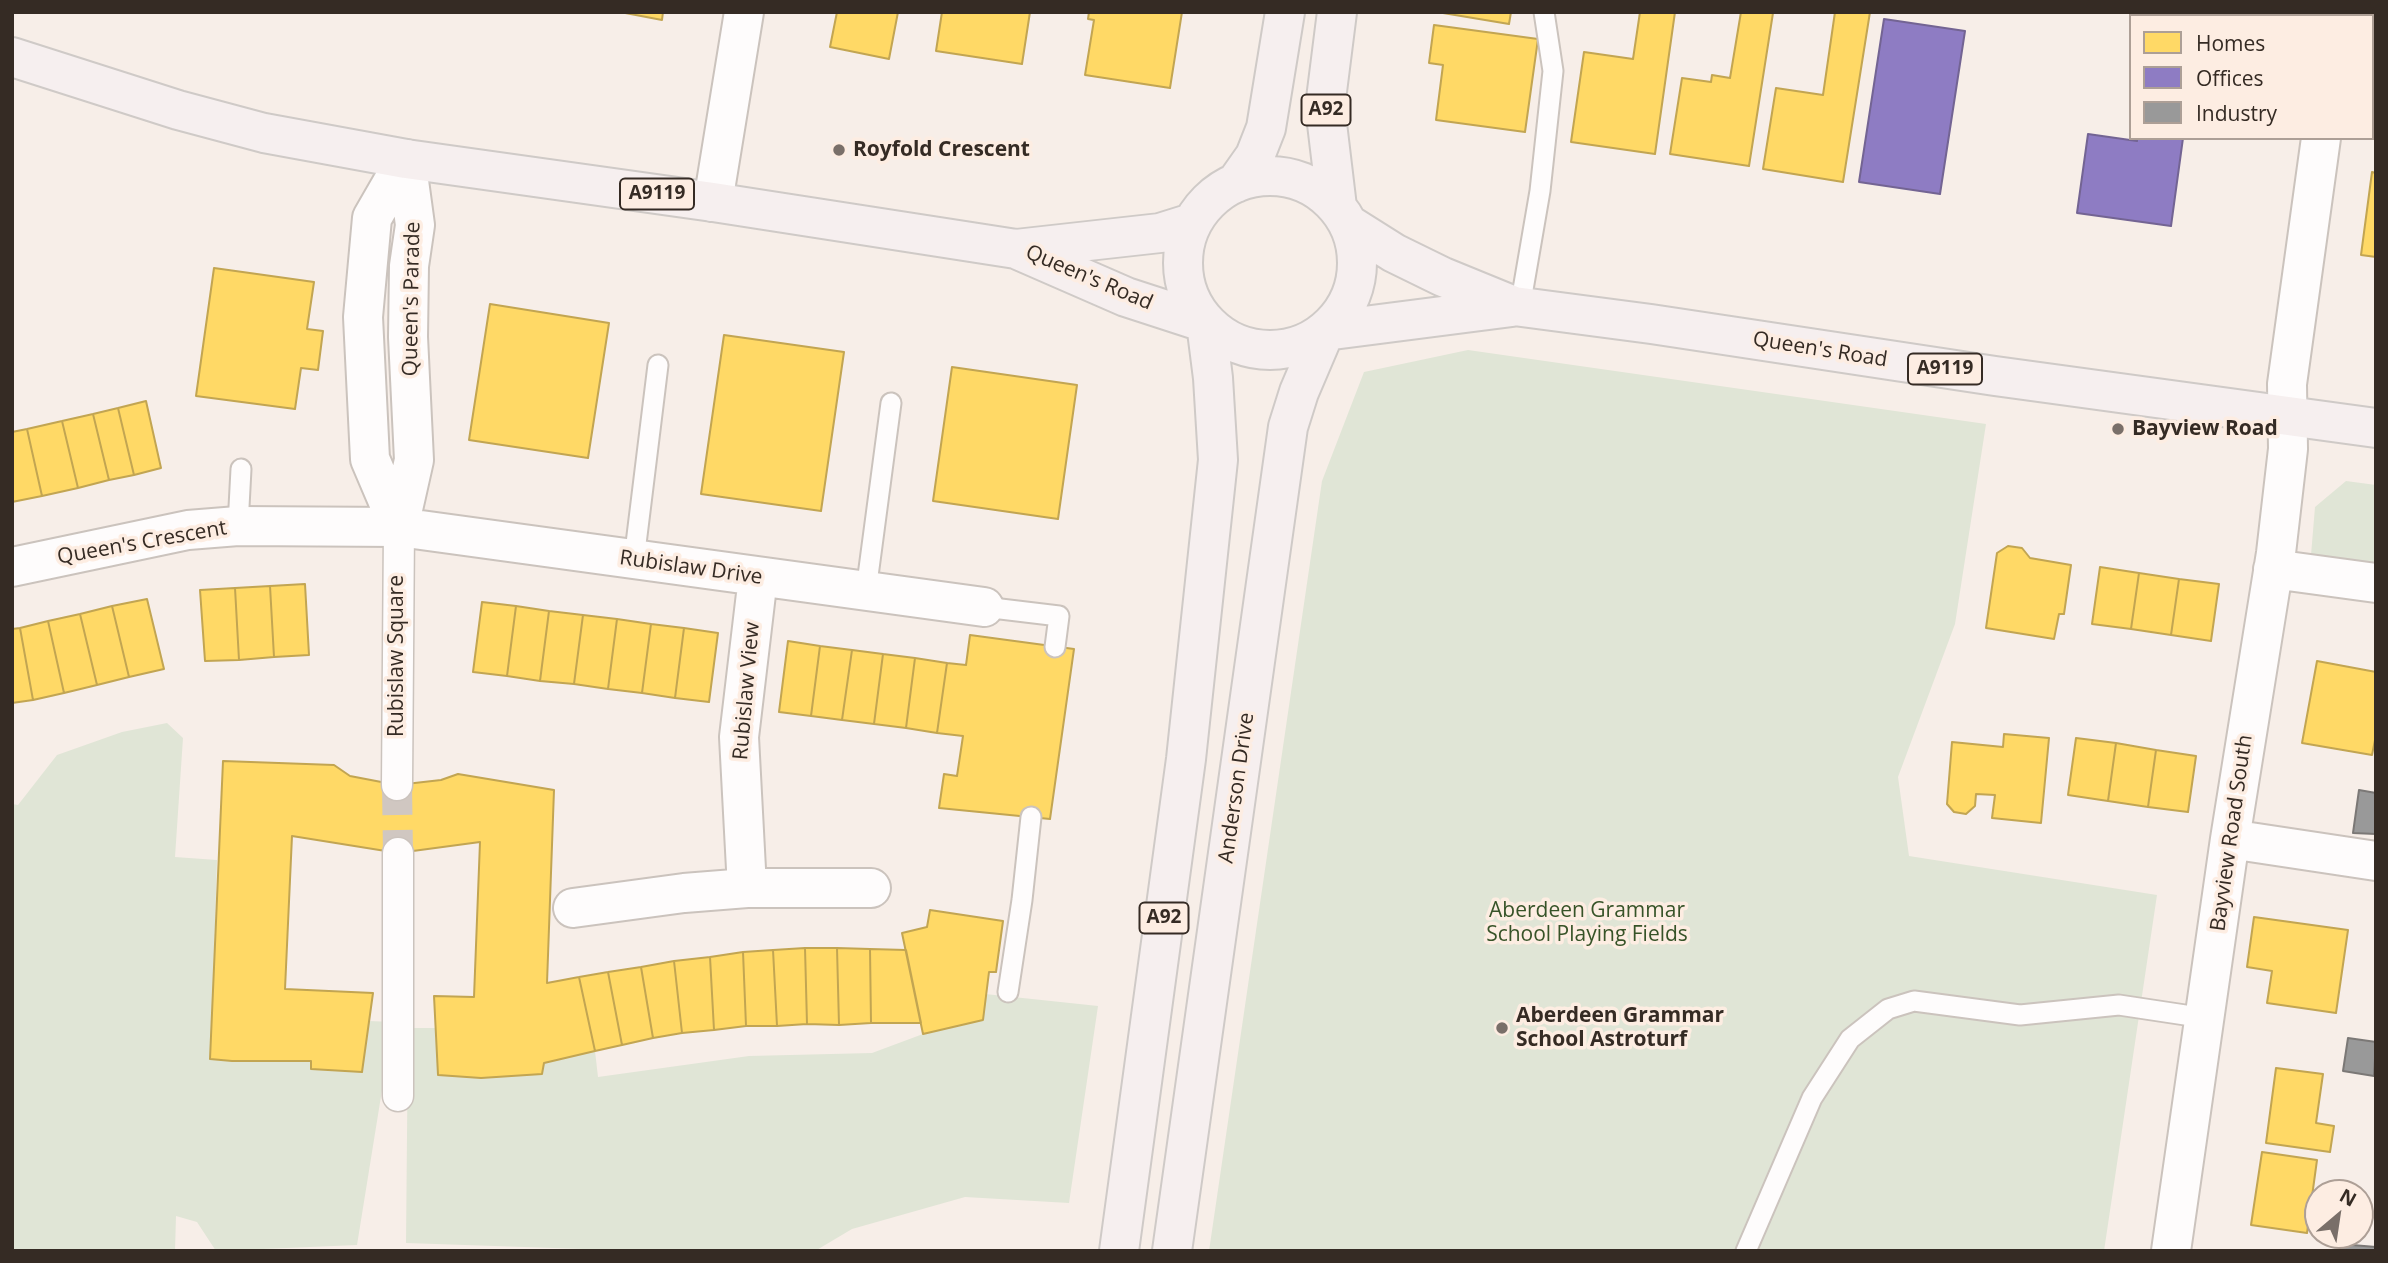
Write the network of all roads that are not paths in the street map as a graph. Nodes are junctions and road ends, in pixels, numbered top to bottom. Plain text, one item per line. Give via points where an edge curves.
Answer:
1 (744, 12) edge
2 (1285, 12) edge
3 (1337, 12) edge
4 (1544, 12) edge
5 (12, 57) edge
6 (2321, 140) edge
7 (405, 159) junction
8 (1236, 183) junction
9 (713, 202) junction
10 (1342, 216) junction
11 (1192, 223) junction
12 (1016, 249) junction
13 (1517, 307) junction
14 (1206, 323) junction
15 (1325, 331) junction
16 (658, 365) dead end
17 (891, 403) dead end
18 (2287, 416) junction
19 (2376, 428) edge
20 (240, 469) dead end
21 (238, 526) junction
22 (399, 527) junction
23 (634, 560) junction
24 (12, 567) edge
25 (2273, 569) junction
26 (758, 577) junction
27 (2376, 583) edge
28 (866, 591) junction
29 (984, 607) joint
30 (1055, 647) dead end
31 (397, 785) tunnel mouth
32 (1031, 817) dead end
33 (2230, 839) junction
34 (398, 853) tunnel mouth
35 (2376, 861) edge
36 (747, 888) junction
37 (871, 888) dead end
38 (573, 908) dead end
39 (1008, 992) dead end
40 (2204, 1018) junction
41 (398, 1096) dead end
42 (1119, 1251) edge
43 (1172, 1251) edge
44 (1746, 1251) edge
45 (2171, 1251) edge

1 - 9 street
2 - 8 main road, A92 via 1266,128 1255,156
3 - 10 main road, A92 via 1325,107
4 - 13 lane via 1553,72 1540,191
5 - 7 main road, A9119 via 178,110
6 - 18 street via 2287,384
7 - 9 main road, A9119
7 - 22 street, Queen's Parade via 372,218 363,317 370,459
8 - 10 main road, A92 via 1263,176 1290,178 1316,189
8 - 11 main road, A92 via 1215,195
9 - 12 main road, A9119
10 - 13 main road, Queen's Road / A9119 via 1394,253
10 - 15 main road, A92 via 1355,246 1357,270 1347,303
11 - 12 main road, Queen's Road / A9119 via 1160,233
11 - 14 main road, A92 via 1184,248 1183,275 1191,300
12 - 14 main road, Queen's Road / A9119 via 1126,297
13 - 15 main road, Queen's Road / A9119
13 - 18 main road, Queen's Road / A9119
14 - 15 main road, A92 via 1227,339 1252,348 1278,350 1303,344
14 - 42 main road, A92 via 1217,422 1217,474 1186,759
15 - 43 main road, Anderson Drive / A92 via 1288,427
16 - 23 lane
17 - 28 lane
18 - 19 main road, Queen's Road / A9119
18 - 25 street, Bayview Road South via 2288,449
20 - 21 lane
21 - 22 street, Queen's Crescent
21 - 24 street, Queen's Crescent via 188,530
22 - 23 street, Rubislaw Drive
22 - 31 street, Rubislaw Square
23 - 26 street, Rubislaw Drive
25 - 27 street
25 - 33 street, Bayview Road South
26 - 28 street, Rubislaw Drive
26 - 36 street, Rubislaw View via 739,737
28 - 29 street, Rubislaw Drive
29 - 30 lane via 1059,616
32 - 39 lane
33 - 35 street
33 - 40 street, Bayview Road South
34 - 41 street
36 - 37 street
36 - 38 street
40 - 44 lane via 2119,1005 2020,1015 1914,1001 1888,1009 1850,1039 1812,1098
40 - 45 street, Bayview Road South

